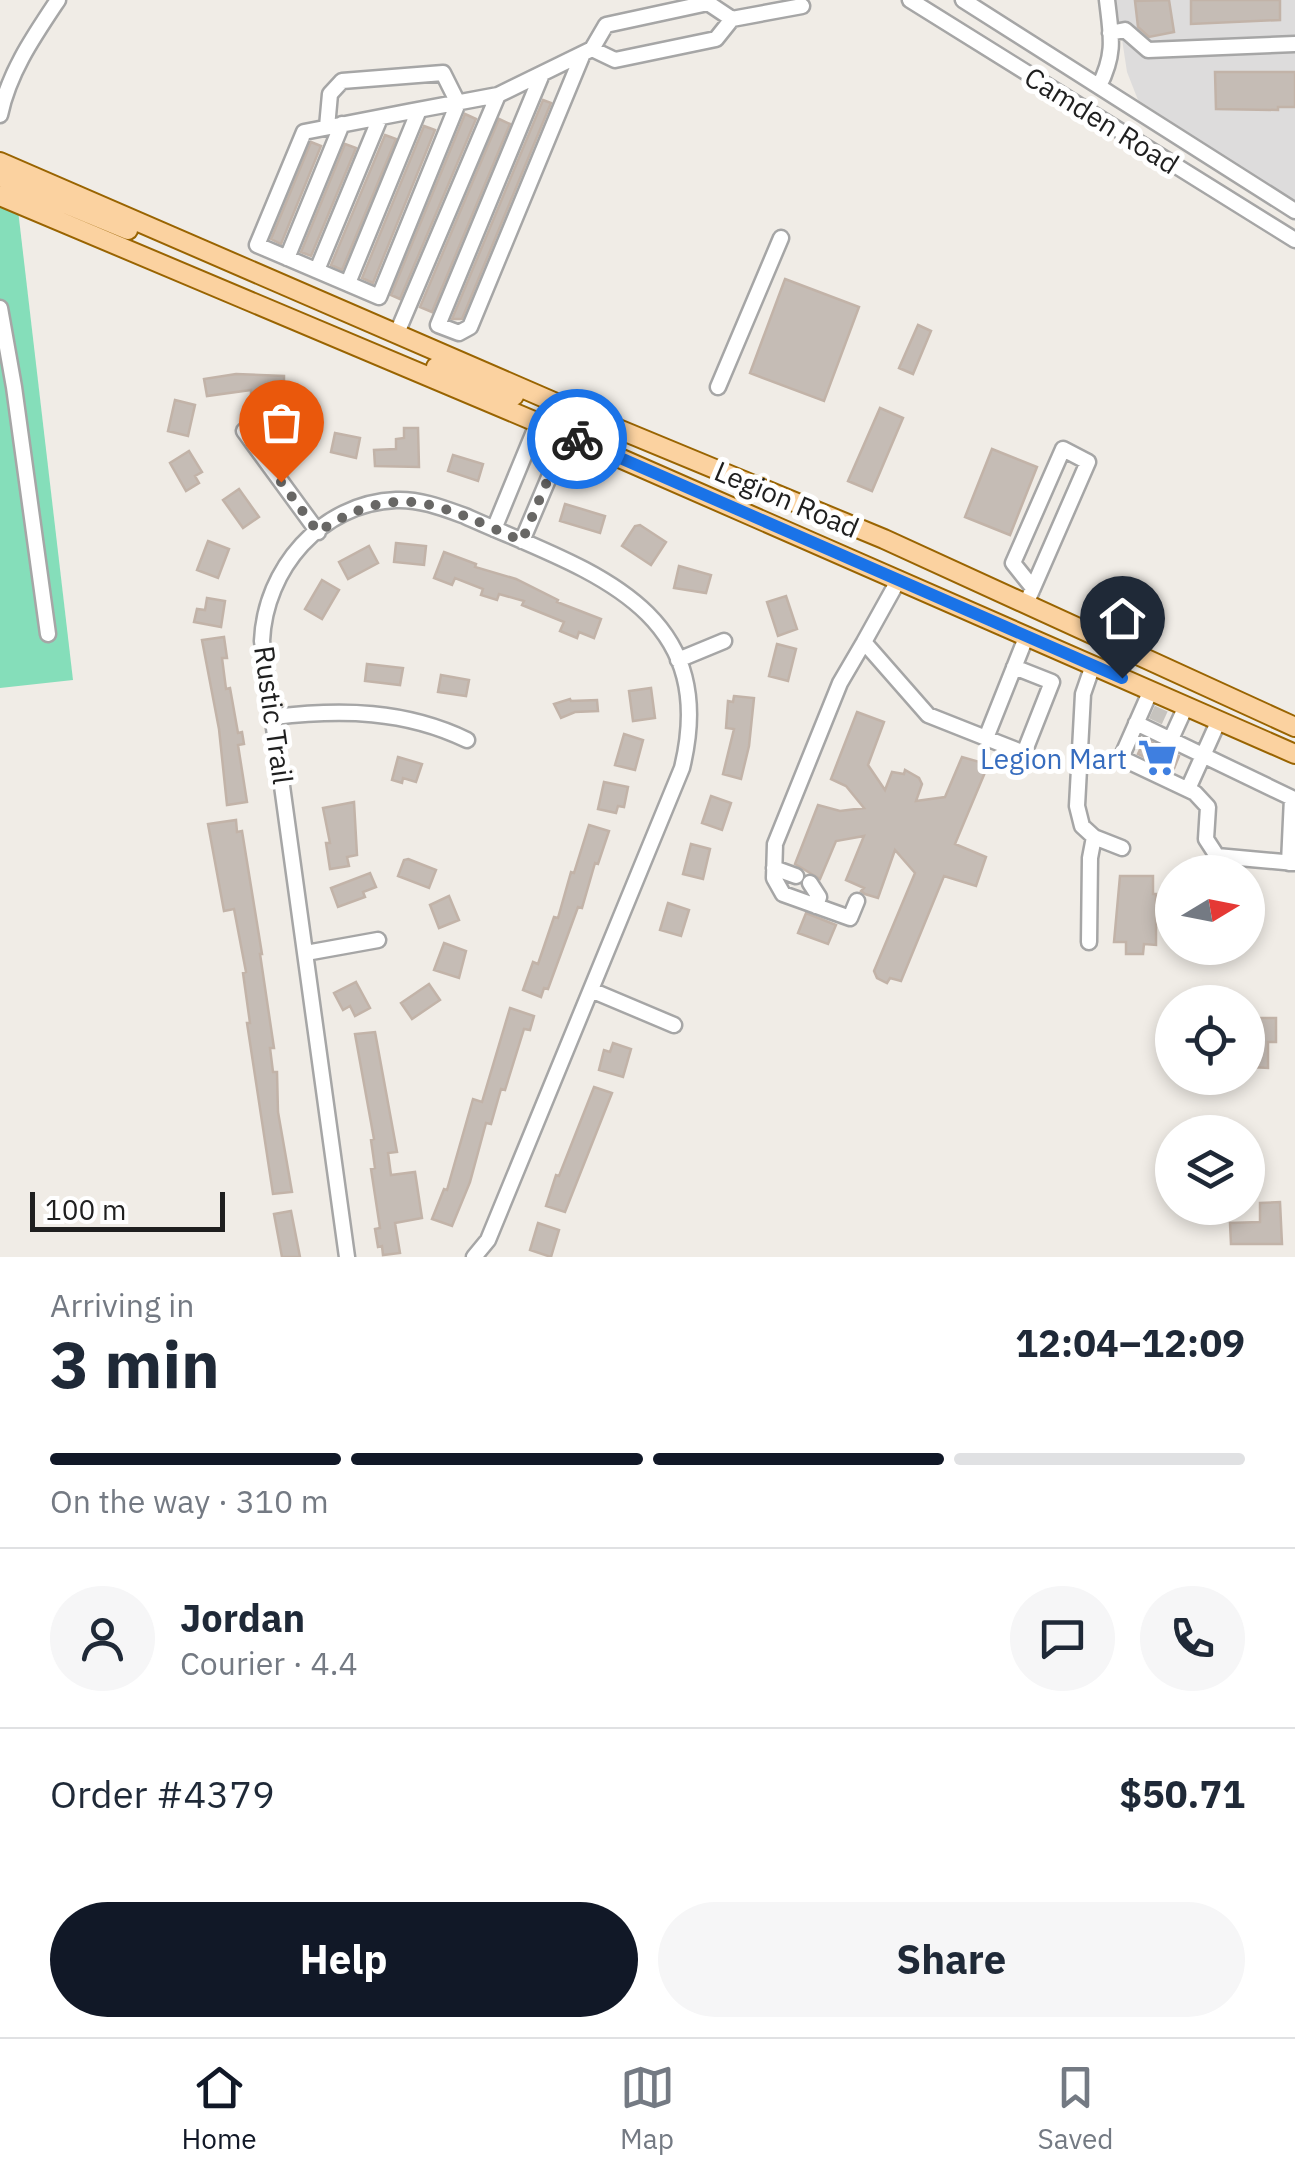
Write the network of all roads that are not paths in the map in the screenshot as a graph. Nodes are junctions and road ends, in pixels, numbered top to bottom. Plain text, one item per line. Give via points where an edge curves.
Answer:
1 (58, 0) edge
2 (910, 0) edge
3 (963, 0) edge
4 (1107, 0) edge
5 (802, 6) dead end
6 (732, 19) junction
7 (1110, 32) junction
8 (1295, 44) edge
9 (587, 53) junction
10 (542, 74) junction
11 (1098, 86) junction
12 (498, 96) junction
13 (458, 103) junction
14 (419, 110) junction
15 (0, 115) edge
16 (380, 118) junction
17 (334, 126) junction
18 (0, 162) edge
19 (0, 177) edge
20 (0, 196) edge
21 (1295, 211) edge
22 (781, 238) dead end
23 (1295, 240) edge
24 (190, 244) junction
25 (287, 258) junction
26 (317, 270) junction
27 (348, 284) junction
28 (0, 308) edge
29 (294, 320) junction
30 (398, 334) junction
31 (718, 387) dead end
32 (537, 394) junction
33 (538, 422) junction
34 (244, 431) dead end
35 (567, 434) junction
36 (690, 458) junction
37 (494, 529) junction
38 (318, 532) junction
39 (522, 541) junction
40 (899, 580) junction
41 (1030, 596) junction
42 (48, 634) dead end
43 (1026, 635) junction
44 (724, 641) dead end
45 (864, 642) junction
46 (678, 660) junction
47 (1093, 664) junction
48 (1014, 666) junction
49 (1186, 706) junction
50 (1158, 710) junction
51 (274, 717) junction
52 (1219, 720) junction
53 (1136, 723) junction
54 (1295, 727) edge
55 (986, 738) junction
56 (467, 740) dead end
57 (1171, 740) junction
58 (1204, 754) junction
59 (1295, 754) edge
60 (1188, 790) junction
61 (1094, 837) junction
62 (1122, 848) dead end
63 (1292, 863) edge
64 (774, 868) junction
65 (857, 901) dead end
66 (816, 906) junction
67 (378, 940) dead end
68 (1089, 942) dead end
69 (306, 953) junction
70 (590, 990) junction
71 (674, 1025) dead end
72 (347, 1257) edge
73 (474, 1257) edge

1 - 15 street via 28,44
2 - 23 street, Camden Road
3 - 11 street, Camden Road
4 - 7 street
5 - 6 street
6 - 9 street via 716,40 614,60
6 - 9 street via 708,4 640,18 606,26
7 - 8 street via 1125,30 1148,50
7 - 11 street via 1110,64
9 - 10 street
9 - 10 street via 470,327 459,333 438,326
10 - 12 street
11 - 21 street, Camden Road
12 - 13 street
12 - 30 street
13 - 14 street
13 - 17 street via 443,74 342,82 330,94
13 - 27 street via 379,296
14 - 16 street
14 - 27 street
16 - 17 street
16 - 26 street
17 - 25 street
17 - 25 street via 304,132 257,245
18 - 24 main road, Legion Road
19 - 24 main road via 162,244
20 - 29 main road, Legion Road
22 - 31 street
24 - 30 main road, Legion Road
25 - 26 street
26 - 27 street
28 - 42 street
29 - 32 main road via 316,319 525,400
29 - 33 main road, Legion Road
30 - 32 main road, Legion Road
32 - 36 main road, Legion Road
33 - 35 main road, Legion Road
33 - 36 main road via 557,416 676,462
33 - 37 street
34 - 38 street
35 - 39 street
35 - 40 main road, Legion Road
36 - 41 main road, Legion Road
37 - 38 street, Rustic Trail via 440,506 396,500 356,509
37 - 39 street, Rustic Trail
38 - 51 street, Rustic Trail via 276,578 263,617
39 - 46 street, Rustic Trail via 619,587 650,615
40 - 43 main road, Legion Road
40 - 45 street
41 - 41 street via 1088,462 1063,449 1012,563
41 - 54 main road, Legion Road
43 - 47 main road, Legion Road
43 - 48 street
44 - 46 street
45 - 55 street via 928,714
45 - 64 street via 840,683 775,844
46 - 70 street, Rustic Trail via 689,703 682,768
47 - 50 main road, Legion Road
47 - 61 street via 1083,694 1077,806 1082,826
48 - 55 street
48 - 55 street via 1052,682 1024,753
49 - 50 main road, Legion Road
49 - 50 street
49 - 52 main road, Legion Road
50 - 53 street
50 - 57 street
51 - 56 street via 386,715
51 - 69 street, Rustic Trail
52 - 58 street
52 - 59 main road, Legion Road
53 - 57 street
53 - 60 street via 1121,758
57 - 58 street
58 - 60 street
58 - 63 street via 1292,798
60 - 63 street via 1208,807 1206,840 1216,856
61 - 62 street
61 - 68 street
64 - 66 street via 783,894
64 - 66 street via 803,880 820,896
65 - 66 street via 850,918
67 - 69 street
69 - 72 street, Rustic Trail
70 - 71 street
70 - 73 street, Rustic Trail via 488,1240

